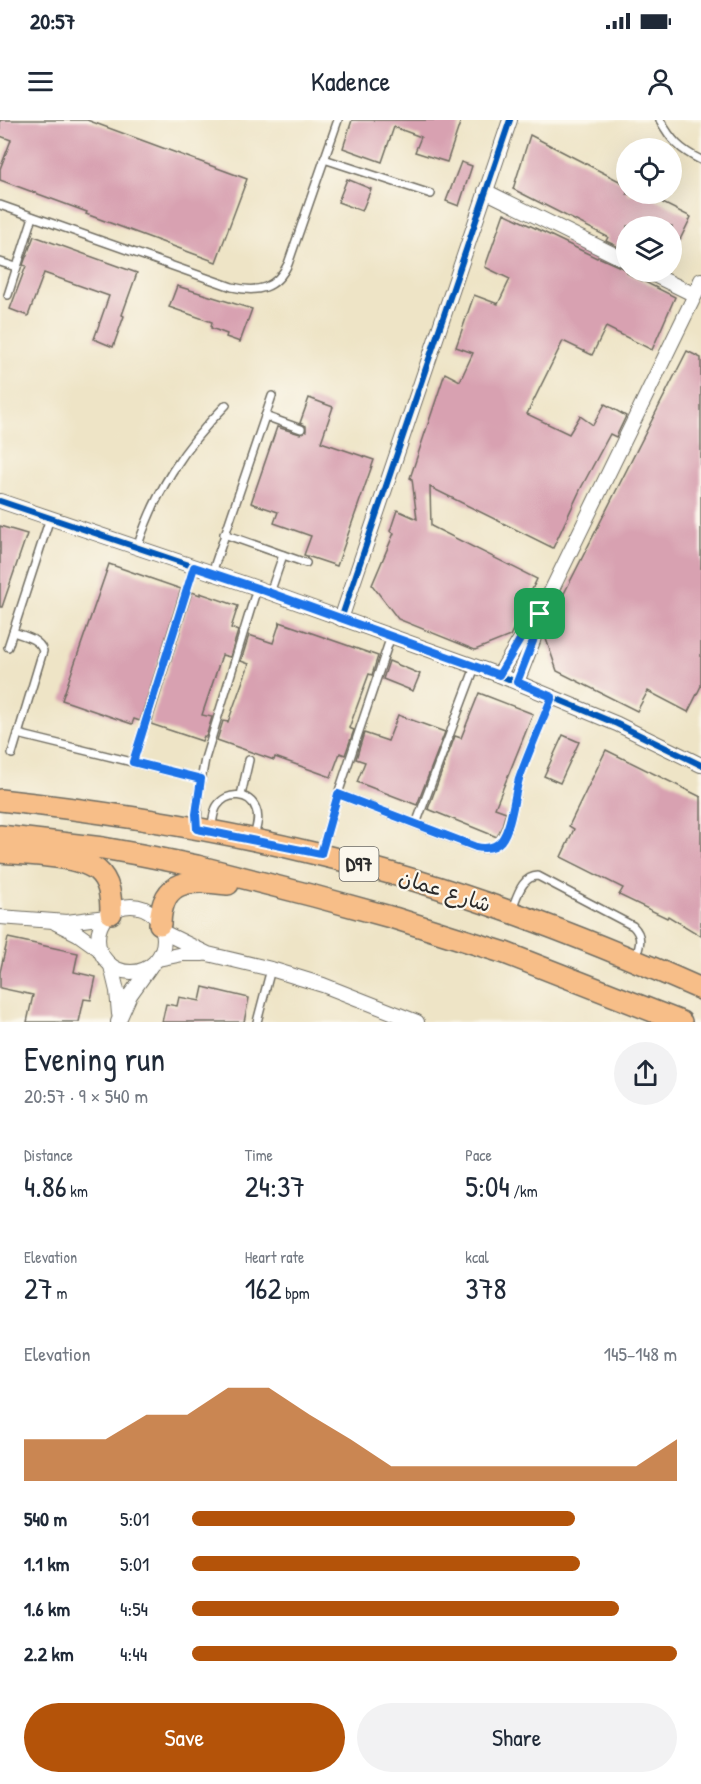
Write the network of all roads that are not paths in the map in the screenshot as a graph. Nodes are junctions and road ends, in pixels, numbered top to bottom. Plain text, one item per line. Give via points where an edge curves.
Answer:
1 (338, 120) edge
2 (510, 120) edge
3 (660, 120) edge
4 (324, 159) junction
5 (701, 160) edge
6 (485, 191) junction
7 (431, 194) dead end
8 (0, 205) edge
9 (33, 217) junction
10 (616, 256) edge
11 (0, 262) edge
12 (16, 267) junction
13 (701, 280) edge
14 (673, 282) edge
15 (698, 292) edge
16 (8, 295) dead end
17 (272, 396) dead end
18 (226, 405) dead end
19 (266, 416) junction
20 (301, 429) dead end
21 (0, 501) edge
22 (50, 518) junction
23 (224, 534) junction
24 (137, 548) junction
25 (283, 555) junction
26 (306, 563) dead end
27 (194, 567) junction
28 (212, 573) junction
29 (263, 590) junction
30 (540, 614) junction
31 (341, 619) junction
32 (14, 632) junction
33 (391, 636) junction
34 (8, 647) dead end
35 (475, 667) junction
36 (499, 675) junction
37 (517, 682) junction
38 (552, 697) junction
39 (18, 734) junction
40 (12, 754) dead end
41 (249, 760) dead end
42 (133, 762) junction
43 (701, 765) edge
44 (201, 779) junction
45 (338, 794) junction
46 (241, 795) junction
47 (0, 800) edge
48 (416, 824) junction
49 (203, 830) junction
50 (0, 836) edge
51 (254, 840) junction
52 (0, 852) edge
53 (321, 854) junction
54 (253, 879) junction
55 (510, 913) junction
56 (109, 915) junction
57 (0, 916) edge
58 (54, 922) junction
59 (162, 928) junction
60 (99, 949) junction
61 (208, 954) junction
62 (154, 962) junction
63 (634, 962) junction
64 (111, 966) junction
65 (271, 969) junction
66 (701, 989) edge
67 (119, 1019) edge
68 (257, 1022) edge
69 (417, 1022) edge
70 (681, 1022) edge

1 - 4 lane
2 - 6 street
3 - 5 lane via 670,138
4 - 7 lane
4 - 9 lane via 285,272 257,290 232,287
6 - 10 street
6 - 31 street
8 - 9 lane
9 - 12 lane
11 - 12 lane
12 - 16 lane
13 - 15 street
14 - 15 street
15 - 30 street
17 - 19 lane
18 - 24 lane via 193,440 166,480
19 - 20 lane
19 - 23 lane
21 - 22 street
22 - 24 street
22 - 32 lane
23 - 25 lane
23 - 28 lane
24 - 27 street
25 - 26 lane
25 - 29 lane
27 - 28 street
27 - 42 lane
28 - 29 street
29 - 31 street
29 - 44 lane
30 - 36 street
30 - 37 street
31 - 33 street
32 - 34 lane
32 - 39 lane via 35,640 43,651
33 - 35 street
33 - 45 lane
35 - 36 street
35 - 48 lane
36 - 37 street
37 - 38 street
38 - 43 street
38 - 48 lane via 521,773 500,842 482,849
39 - 40 lane
39 - 42 lane
41 - 46 lane
42 - 44 lane
44 - 49 lane via 196,814
45 - 48 lane
45 - 53 lane
46 - 49 lane via 228,796 219,803
46 - 51 lane via 252,801 258,812
47 - 49 main road, شارع عمان / D97
49 - 51 main road, شارع عمان / D97
50 - 54 main road, شارع عمان / D97 via 104,848
51 - 53 main road, شارع عمان / D97
52 - 56 main road via 67,860 96,870 109,889
53 - 55 main road, شارع عمان / D97 via 418,881
54 - 59 main road via 244,884 194,882 177,886 162,906
54 - 70 main road, شارع عمان / D97 via 505,953
55 - 63 main road, شارع عمان / D97
55 - 63 lane via 525,880 538,876 633,926 640,938
56 - 58 street via 80,922
56 - 59 street via 136,907 154,915
56 - 60 street via 100,927
57 - 58 street
58 - 60 street
59 - 61 street
59 - 62 street via 164,941
60 - 64 street
61 - 62 street via 183,954
61 - 65 street
62 - 64 street via 138,972
62 - 67 street via 136,984
63 - 66 main road, شارع عمان / D97
64 - 67 street
65 - 68 lane
65 - 69 street

